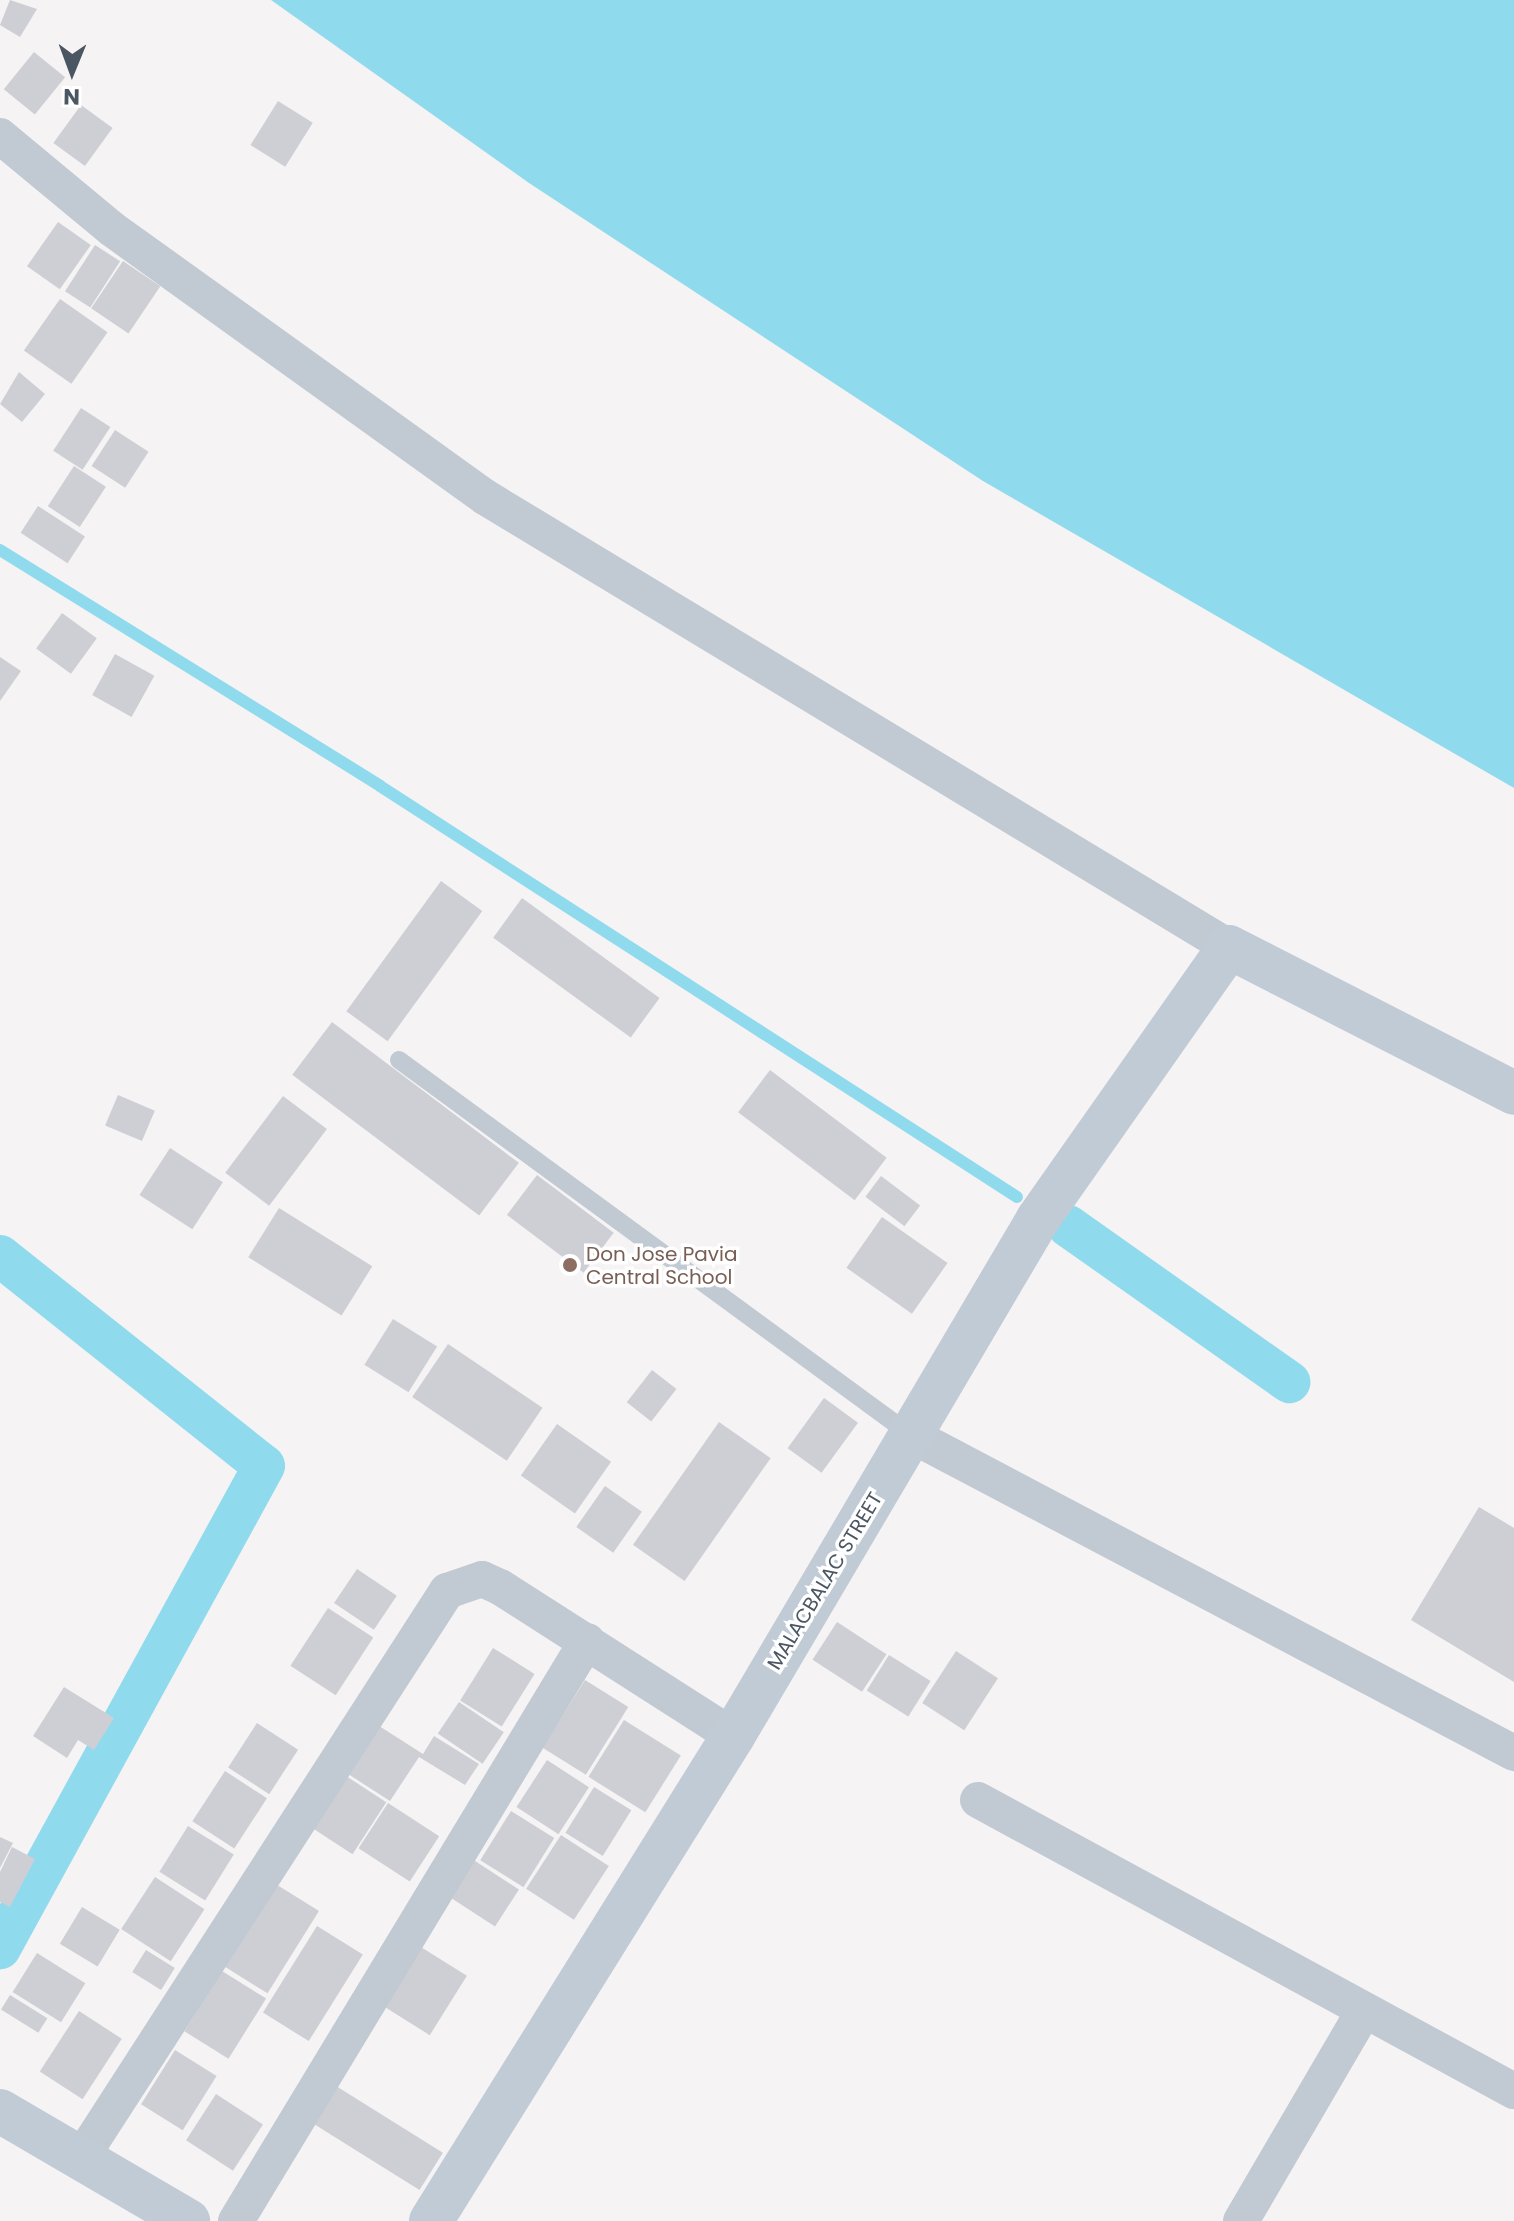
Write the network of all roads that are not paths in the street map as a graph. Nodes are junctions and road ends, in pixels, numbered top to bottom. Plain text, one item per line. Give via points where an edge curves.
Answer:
1 (0, 136) edge
2 (1229, 947) junction
3 (399, 1060) dead end
4 (1514, 1093) edge
5 (911, 1435) junction
6 (587, 1641) junction
7 (733, 1736) junction
8 (1514, 1753) edge
9 (978, 1800) dead end
10 (1363, 2012) junction
11 (1514, 2091) edge
12 (0, 2111) edge
13 (81, 2158) junction
14 (188, 2221) edge
15 (236, 2221) edge
16 (431, 2221) edge
17 (1241, 2221) edge

1 - 2 street via 112,229 485,497
2 - 4 street
2 - 5 street, MALACBALAC STREET via 1038,1219
3 - 5 lane
5 - 7 street, MALACBALAC STREET
5 - 8 street
6 - 7 street
6 - 13 street via 482,1579 447,1591
6 - 15 street
7 - 16 street, MALACBALAC STREET
9 - 10 street
10 - 11 street
10 - 17 street
12 - 13 street
13 - 14 street

